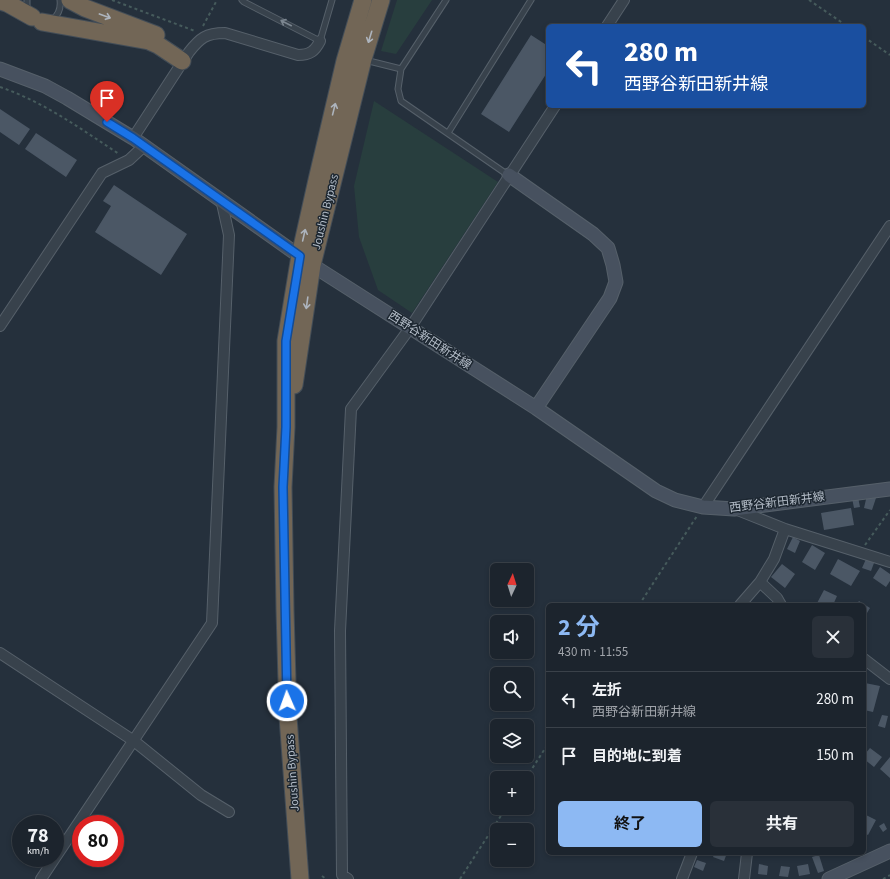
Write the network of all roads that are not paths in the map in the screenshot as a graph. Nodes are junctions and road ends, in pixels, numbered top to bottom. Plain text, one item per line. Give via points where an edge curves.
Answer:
1 (27, 0) edge
2 (60, 0) edge
3 (70, 0) edge
4 (242, 0) edge
5 (332, 0) edge
6 (363, 0) edge
7 (381, 0) edge
8 (446, 0) edge
9 (531, 0) edge
10 (624, 0) edge
11 (3, 1) edge
12 (37, 19) junction
13 (608, 24) edge
14 (320, 41) junction
15 (186, 56) junction
16 (363, 59) junction
17 (401, 68) junction
18 (0, 69) edge
19 (554, 108) edge
20 (448, 133) junction
21 (133, 138) junction
22 (144, 146) junction
23 (509, 176) junction
24 (221, 199) junction
25 (890, 226) edge
26 (306, 260) junction
27 (0, 326) edge
28 (410, 328) junction
29 (536, 408) junction
30 (890, 489) edge
31 (703, 507) junction
32 (734, 509) junction
33 (785, 530) junction
34 (890, 562) edge
35 (760, 582) junction
36 (742, 603) edge
37 (780, 603) edge
38 (0, 653) edge
39 (866, 661) edge
40 (890, 679) edge
41 (134, 741) junction
42 (229, 812) dead end
43 (64, 845) edge
44 (890, 851) edge
45 (691, 855) edge
46 (747, 855) edge
47 (49, 867) edge
48 (40, 879) edge
49 (300, 879) edge
50 (348, 879) edge
51 (682, 879) edge
52 (744, 879) edge
53 (829, 879) edge

1 - 12 lane via 28,12
2 - 12 lane via 61,6 52,20
3 -> 15 highway via 174,42
14 -> 4 lane
5 - 14 lane
26 -> 6 highway, Joushin Bypass via 345,61
7 -> 16 highway, Joushin Bypass
8 - 17 lane
9 - 20 lane
10 - 13 street
11 - 12 highway
12 - 15 highway via 149,42
14 - 15 street via 316,49 308,55 298,55 225,33 203,34
15 - 21 street
16 - 17 lane
16 - 26 highway, Joushin Bypass
17 - 20 lane via 398,89 401,101
18 - 21 main road, 西野谷新田新井線 via 45,86
19 - 23 street
20 - 23 lane
21 - 22 main road, 西野谷新田新井線
22 - 24 main road, 西野谷新田新井線
22 - 27 street via 129,160 102,173
23 - 28 street
23 - 29 main road via 593,234 608,248 616,282 610,298
24 - 26 main road, 西野谷新田新井線
24 - 41 street via 230,235 212,623
25 - 31 street
26 - 28 main road, 西野谷新田新井線
26 - 49 highway, Joushin Bypass via 286,341 283,487 288,709
28 - 29 main road, 西野谷新田新井線
28 - 50 street via 351,409 340,631 342,875
29 - 31 main road, 西野谷新田新井線 via 656,491 675,500
30 - 32 main road, 西野谷新田新井線
31 - 32 main road, 西野谷新田新井線
32 - 33 street
33 - 34 street
33 - 35 street via 774,559
35 - 36 street
35 - 37 street
38 - 41 street
39 - 40 street
41 - 42 street via 201,795
41 - 43 street
44 - 53 main road
45 - 51 street
46 - 52 street
47 - 48 street

